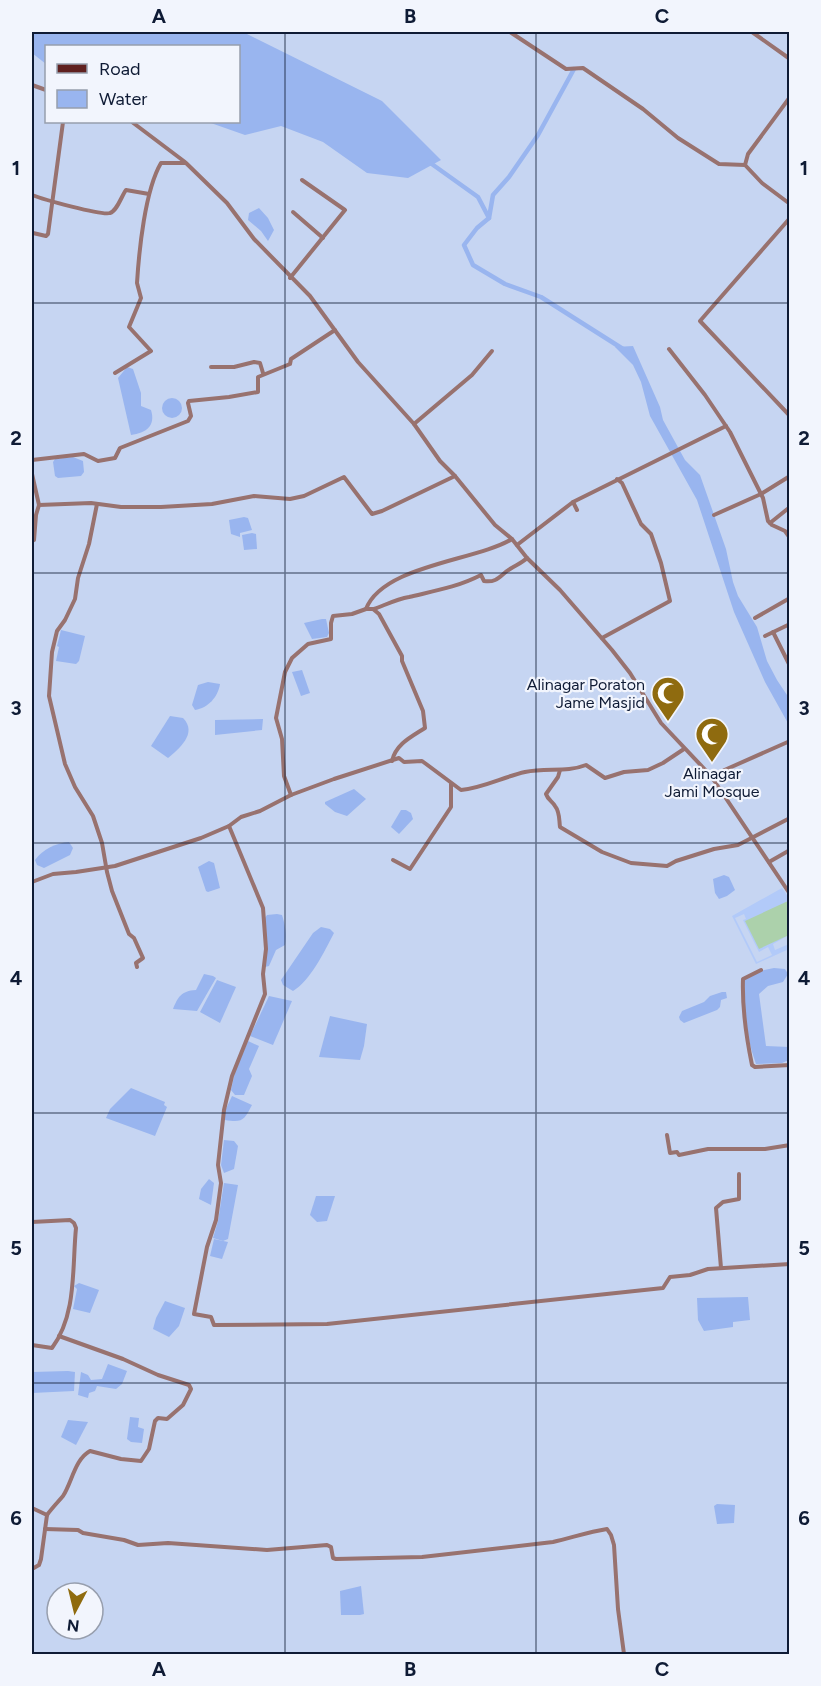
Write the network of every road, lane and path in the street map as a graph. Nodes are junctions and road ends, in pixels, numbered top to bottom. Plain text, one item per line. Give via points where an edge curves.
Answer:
1 (510, 32) edge
2 (752, 32) edge
3 (789, 58) edge
4 (789, 97) edge
5 (63, 123) edge
6 (133, 123) edge
7 (186, 163) junction
8 (745, 165) junction
9 (302, 180) dead end
10 (149, 194) junction
11 (32, 195) edge
12 (52, 202) junction
13 (789, 204) edge
14 (293, 212) dead end
15 (789, 218) edge
16 (33, 233) dead end
17 (322, 238) junction
18 (290, 278) junction
19 (335, 330) junction
20 (669, 349) dead end
21 (492, 351) dead end
22 (211, 367) dead end
23 (115, 373) dead end
24 (263, 373) junction
25 (789, 416) edge
26 (414, 424) junction
27 (726, 426) junction
28 (32, 460) edge
29 (32, 474) edge
30 (455, 476) junction
31 (789, 476) edge
32 (617, 479) junction
33 (761, 494) junction
34 (573, 502) junction
35 (97, 504) junction
36 (39, 505) junction
37 (789, 507) edge
38 (577, 510) dead end
39 (714, 515) dead end
40 (770, 523) junction
41 (789, 538) edge
42 (512, 539) junction
43 (32, 541) edge
44 (517, 545) junction
45 (527, 558) junction
46 (789, 598) edge
47 (366, 609) junction
48 (373, 609) junction
49 (755, 618) dead end
50 (789, 624) edge
51 (773, 632) junction
52 (765, 636) dead end
53 (602, 638) junction
54 (789, 649) edge
55 (783, 652) junction
56 (789, 666) edge
57 (789, 741) edge
58 (684, 749) junction
59 (392, 761) junction
60 (560, 771) junction
61 (711, 776) junction
62 (452, 783) junction
63 (291, 795) junction
64 (789, 818) edge
65 (229, 826) junction
66 (753, 839) junction
67 (789, 850) edge
68 (393, 860) dead end
69 (769, 862) junction
70 (106, 867) junction
71 (32, 882) edge
72 (789, 894) edge
73 (137, 968) dead end
74 (761, 970) dead end
75 (789, 1065) edge
76 (666, 1134) dead end
77 (789, 1145) edge
78 (739, 1174) dead end
79 (32, 1222) edge
80 (789, 1264) edge
81 (721, 1268) junction
82 (59, 1336) junction
83 (32, 1345) edge
84 (789, 1457) edge
85 (789, 1479) edge
86 (32, 1508) edge
87 (47, 1515) junction
88 (45, 1528) junction
89 (32, 1569) edge
90 (624, 1654) edge

1 - 8 street via 566,69 583,68 719,164
2 - 3 street
4 - 8 street via 748,154
5 - 12 street
6 - 7 street
7 - 10 street via 161,164
7 - 18 street via 227,203
8 - 13 street
9 - 17 street via 345,210
10 - 12 street via 127,189 109,214
10 - 23 street via 137,283 141,298 129,327 151,351
11 - 12 street
12 - 16 street via 48,234
14 - 17 street
15 - 25 street via 700,321
17 - 18 street
18 - 19 street via 310,296
19 - 24 street via 291,359 290,364
19 - 26 street
20 - 27 street
21 - 26 street via 472,375
22 - 24 street via 254,362 261,363
24 - 28 street via 258,377 258,392 189,400 188,421 120,448 115,458 98,461 84,454
26 - 30 street
27 - 32 street
27 - 33 street
29 - 36 street
30 - 35 street via 372,514 344,477 290,499 254,496 212,504 161,507
30 - 42 street via 495,525
31 - 33 street
32 - 34 street
32 - 53 street via 641,524 651,534 669,601
33 - 39 street
33 - 40 street
34 - 38 street
34 - 44 street
35 - 36 street
35 - 70 street via 75,599 57,631 48,696 65,764 93,816
36 - 43 street
37 - 40 street
40 - 41 street via 785,531
42 - 44 street
42 - 47 street via 498,548 410,574 380,591
44 - 45 street
45 - 48 street via 501,578 488,582 482,576
45 - 53 street
46 - 49 street
47 - 48 street
47 - 63 street via 333,616 331,639 308,644 292,658 285,672 276,718 282,739 284,776
48 - 59 street via 402,656 423,711 425,728 397,748
50 - 51 street
51 - 52 street
51 - 55 street
53 - 58 street via 630,673 661,723
54 - 55 street
55 - 56 street
57 - 61 street
58 - 60 street via 648,770 608,778 588,765
58 - 61 street
59 - 62 street via 420,760
59 - 63 street
60 - 62 street via 527,772 465,790
60 - 66 street via 546,797 555,805 560,827 631,863 667,866
61 - 66 street
62 - 68 street via 451,807 410,869
63 - 65 street
64 - 66 street
65 - 70 street
65 - 81 street via 263,908 265,994 232,1076 224,1110 216,1220 194,1314 213,1318 214,1325 327,1324 663,1288 670,1277
66 - 69 street
67 - 69 street
69 - 72 street
70 - 71 street via 53,874
70 - 73 street via 129,934 143,958 136,963
74 - 75 street via 743,979 745,1033 752,1065
76 - 77 street via 670,1153 679,1155 708,1149
78 - 81 street via 739,1199 723,1202 716,1208
79 - 82 street via 70,1220 76,1228 73,1290
80 - 81 street
82 - 83 street via 52,1348
82 - 87 street via 191,1389 183,1405 167,1419 155,1421 149,1449 141,1461 90,1451 81,1459 63,1496
84 - 85 main road
86 - 87 street
87 - 88 street
88 - 89 street via 39,1565
88 - 90 street via 78,1530 138,1545 168,1543 267,1550 327,1545 336,1559 422,1557 553,1542 607,1529 614,1545

